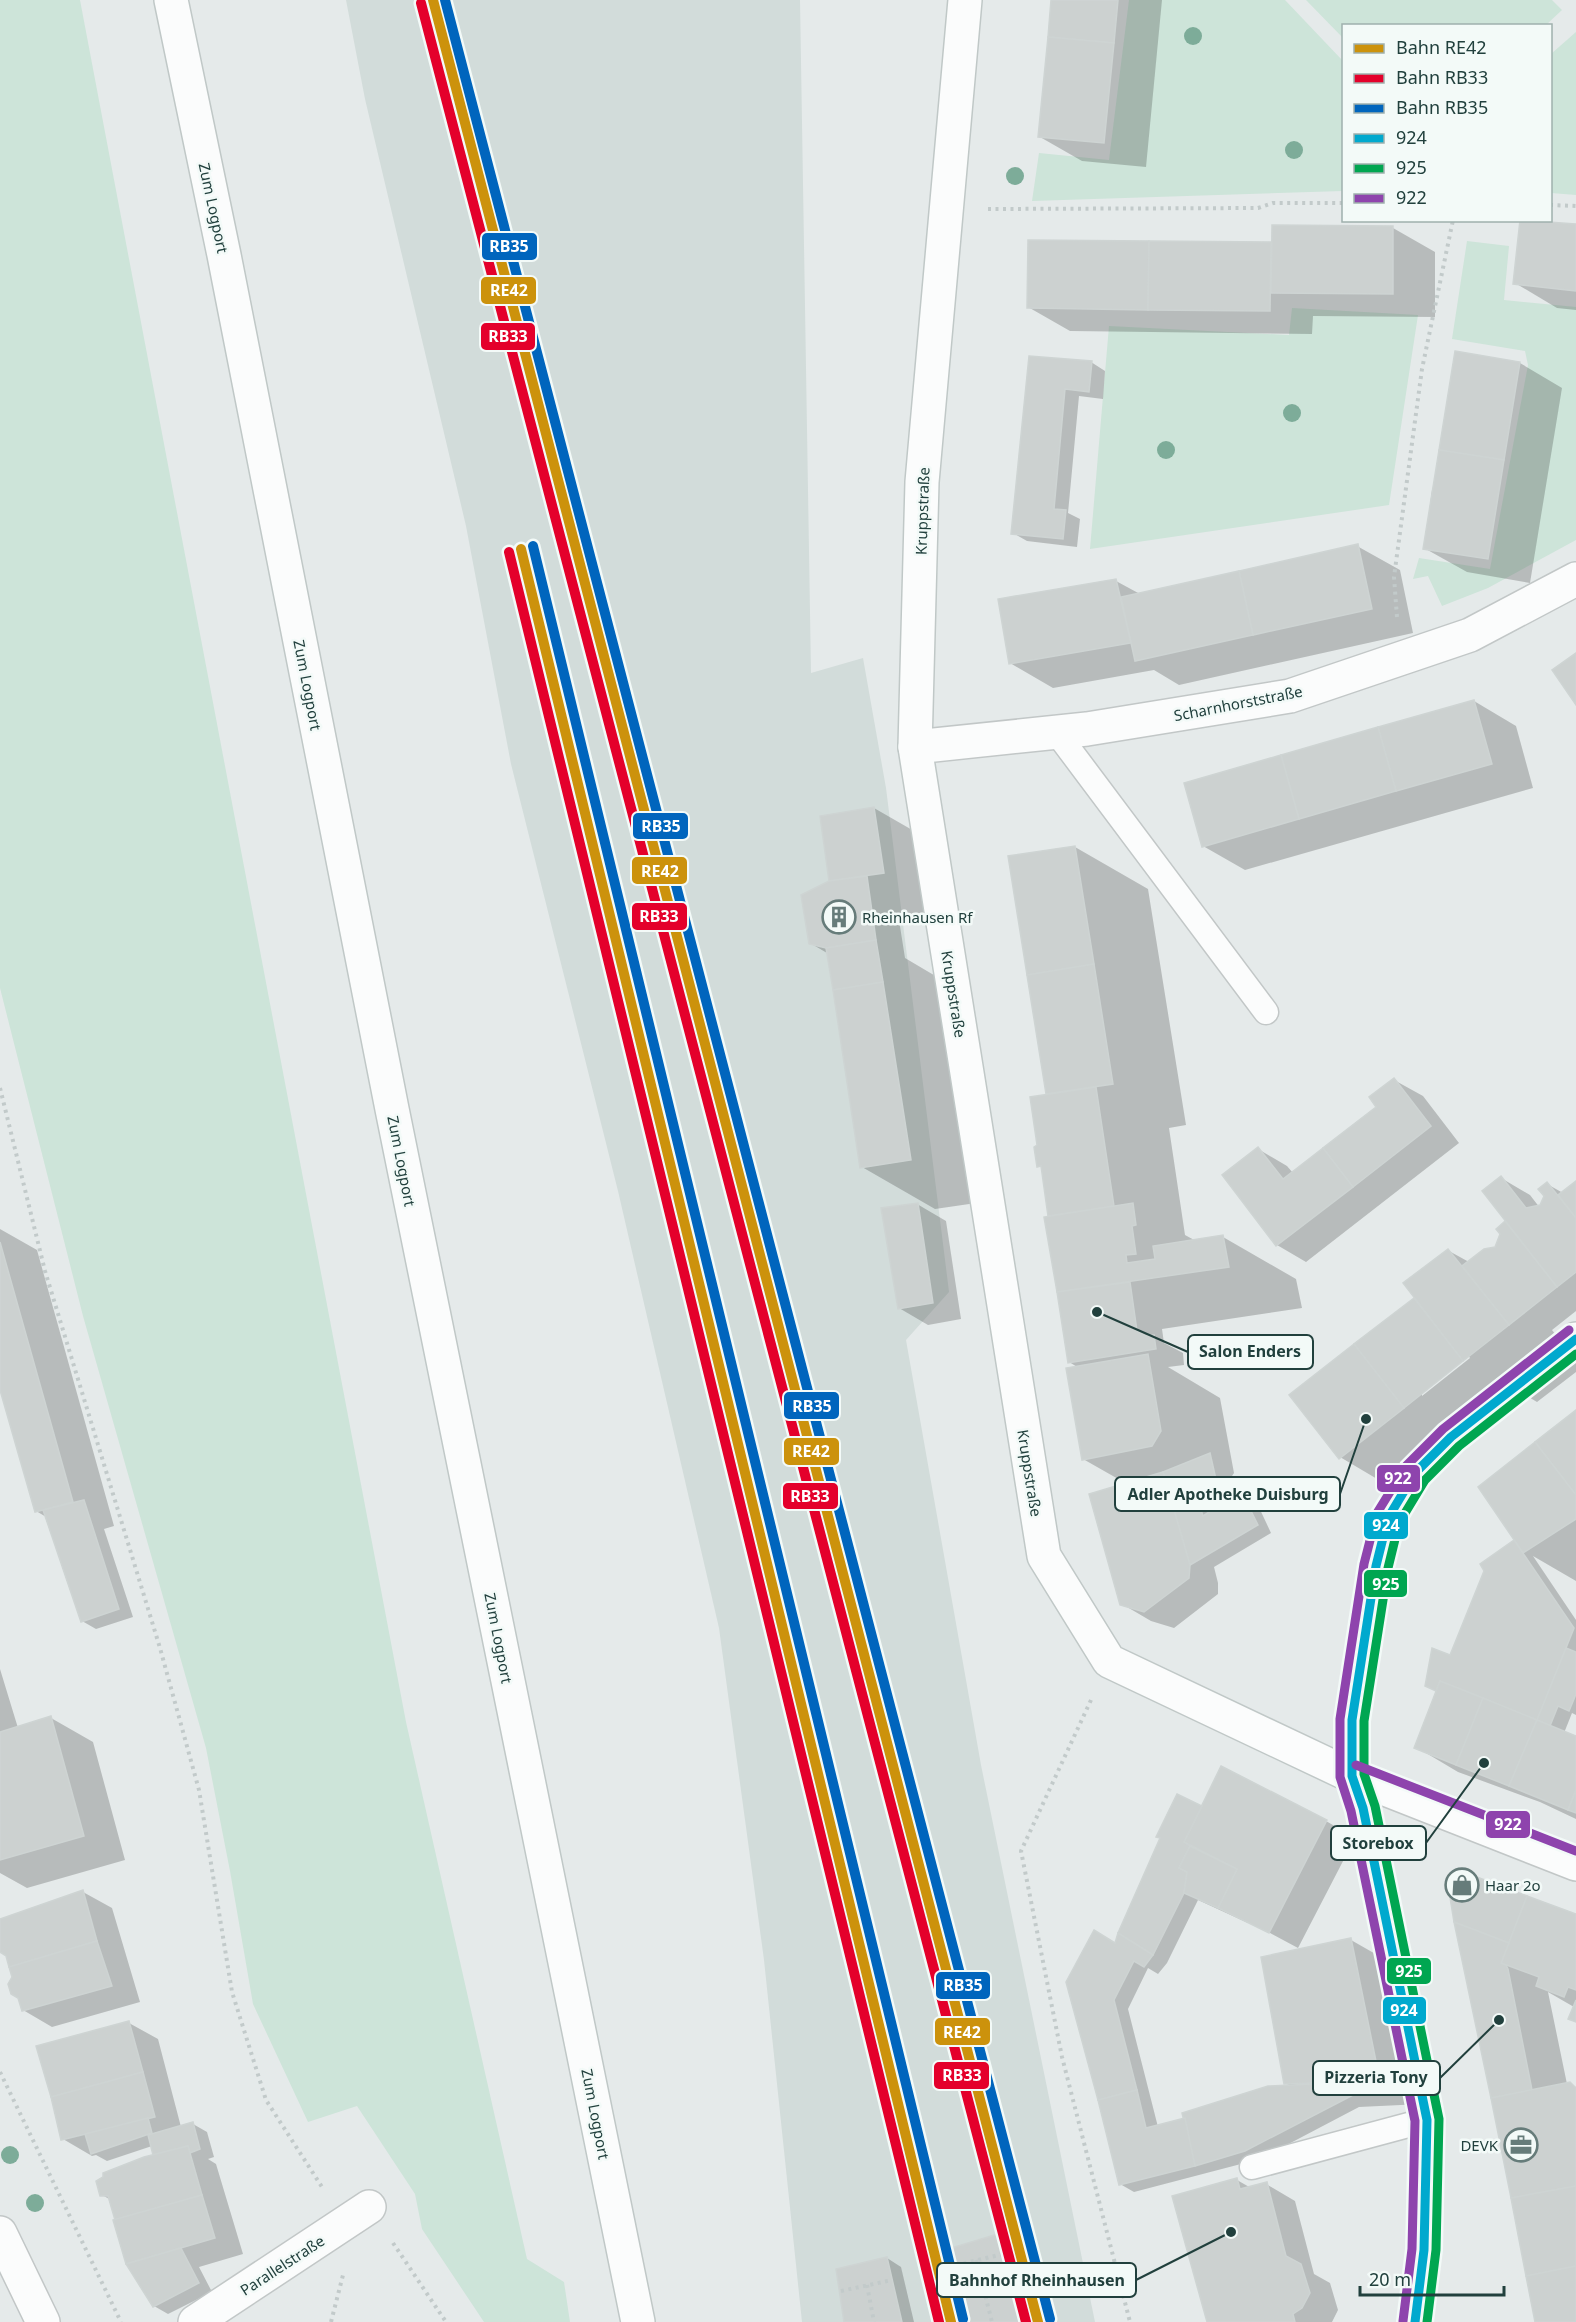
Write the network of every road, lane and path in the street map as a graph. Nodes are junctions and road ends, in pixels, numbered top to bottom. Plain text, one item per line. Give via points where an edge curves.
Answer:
1 (171, 0) edge
2 (965, 0) edge
3 (1342, 203) edge
4 (1552, 205) edge
5 (1576, 206) edge
6 (945, 210) junction
7 (1453, 222) edge
8 (1576, 579) edge
9 (1401, 658) junction
10 (1057, 732) junction
11 (915, 747) junction
12 (1266, 1012) dead end
13 (0, 1088) edge
14 (1576, 1339) edge
15 (1109, 1661) junction
16 (1353, 1776) junction
17 (1576, 1864) edge
18 (0, 2072) edge
19 (1427, 2120) junction
20 (1252, 2167) dead end
21 (358, 2215) junction
22 (0, 2233) edge
23 (1007, 2253) dead end
24 (976, 2260) junction
25 (949, 2267) dead end
26 (892, 2280) dead end
27 (867, 2285) junction
28 (841, 2291) dead end
29 (43, 2322) edge
30 (121, 2322) edge
31 (195, 2322) edge
32 (446, 2322) edge
33 (638, 2322) edge
34 (874, 2322) edge
35 (993, 2322) edge
36 (1130, 2322) edge
37 (1415, 2322) edge

1 - 33 street, Zum Logport
2 - 6 street, Kruppstraße
3 - 6 path via 1274,203 1258,208
4 - 5 path
6 - 11 street, Kruppstraße via 922,482
7 - 9 path via 1422,369 1394,577
8 - 9 street, Scharnhorststraße via 1470,635
9 - 10 street, Scharnhorststraße via 1290,696
10 - 11 street, Scharnhorststraße
10 - 12 lane
11 - 15 street, Kruppstraße via 1044,1557
13 - 21 path via 45,1271 160,1648 199,1790 232,1992 266,2100
14 - 16 street via 1451,1437 1415,1473 1388,1518 1376,1566 1352,1720
15 - 16 street
15 - 36 path via 1021,1851 1062,2057
16 - 17 street
16 - 19 street via 1363,1808
18 - 30 path
19 - 20 lane
19 - 37 street via 1424,2250
21 - 31 street, Parallelstraße
21 - 32 path
22 - 29 street
23 - 24 path
24 - 25 path
24 - 35 path
26 - 27 path
27 - 28 path
27 - 34 path

